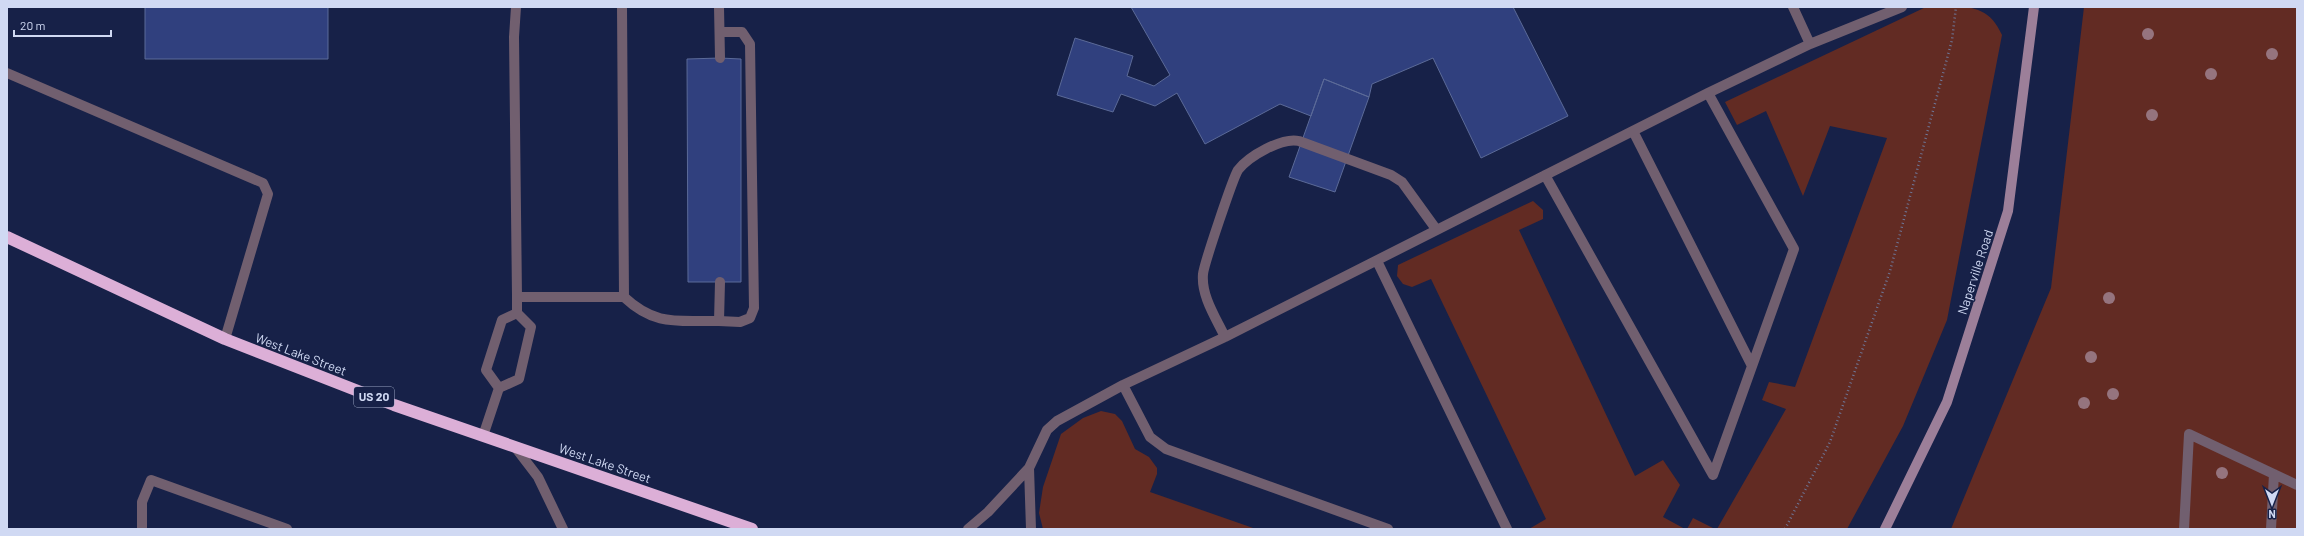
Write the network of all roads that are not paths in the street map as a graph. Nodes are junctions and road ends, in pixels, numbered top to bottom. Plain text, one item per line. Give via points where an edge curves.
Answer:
1 (516, 7) edge
2 (622, 7) edge
3 (719, 7) edge
4 (1793, 7) edge
5 (1902, 7) edge
6 (2034, 7) edge
7 (720, 32) junction
8 (1810, 44) junction
9 (720, 58) dead end
10 (7, 72) edge
11 (1708, 93) junction
12 (1633, 131) junction
13 (1544, 175) junction
14 (1436, 230) junction
15 (7, 237) edge
16 (1377, 261) junction
17 (720, 282) dead end
18 (517, 297) junction
19 (624, 297) junction
20 (517, 313) junction
21 (719, 321) junction
22 (1225, 337) junction
23 (225, 339) junction
24 (1752, 366) junction
25 (1123, 385) junction
26 (499, 388) junction
27 (483, 436) junction
28 (515, 447) junction
29 (1029, 468) junction
30 (2274, 474) junction
31 (2297, 485) edge
32 (142, 529) edge
33 (287, 529) edge
34 (563, 529) edge
35 (746, 529) edge
36 (968, 529) edge
37 (1031, 529) edge
38 (1388, 529) edge
39 (1507, 529) edge
40 (1885, 529) edge
41 (2184, 529) edge
42 (2271, 529) edge

1 - 18 lane via 514,38
2 - 19 lane
3 - 7 lane
4 - 8 lane
5 - 8 lane
6 - 40 street, Naperville Road via 2008,211 1947,402
7 - 9 lane
7 - 21 lane via 742,32 750,44 755,256 754,308 750,318 740,322
8 - 11 lane
10 - 23 lane via 263,183 268,194
11 - 12 lane
11 - 24 lane via 1794,249
12 - 13 lane
12 - 24 lane
13 - 14 lane
13 - 24 lane via 1713,475
14 - 16 lane
14 - 22 lane via 1402,182 1391,175 1299,141 1283,141 1255,156 1238,171 1207,258 1203,273 1204,287
15 - 23 highway, West Lake Street / US 20
16 - 22 lane
16 - 39 lane
17 - 21 lane
18 - 19 lane
18 - 20 lane
19 - 21 lane via 638,310 655,318 670,321
20 - 26 lane via 502,320 486,370
20 - 26 lane via 531,326 519,379
22 - 25 lane
23 - 27 highway, West Lake Street / US 20 via 394,405
25 - 29 lane via 1057,421 1047,430
25 - 38 lane via 1150,437 1166,449
26 - 27 lane
27 - 28 highway, West Lake Street / US 20
28 - 34 lane via 538,477
28 - 35 highway, West Lake Street / US 20
29 - 36 lane via 988,512
29 - 37 lane
30 - 31 lane
30 - 41 lane via 2189,434
30 - 42 lane
32 - 33 lane via 142,502 151,480

